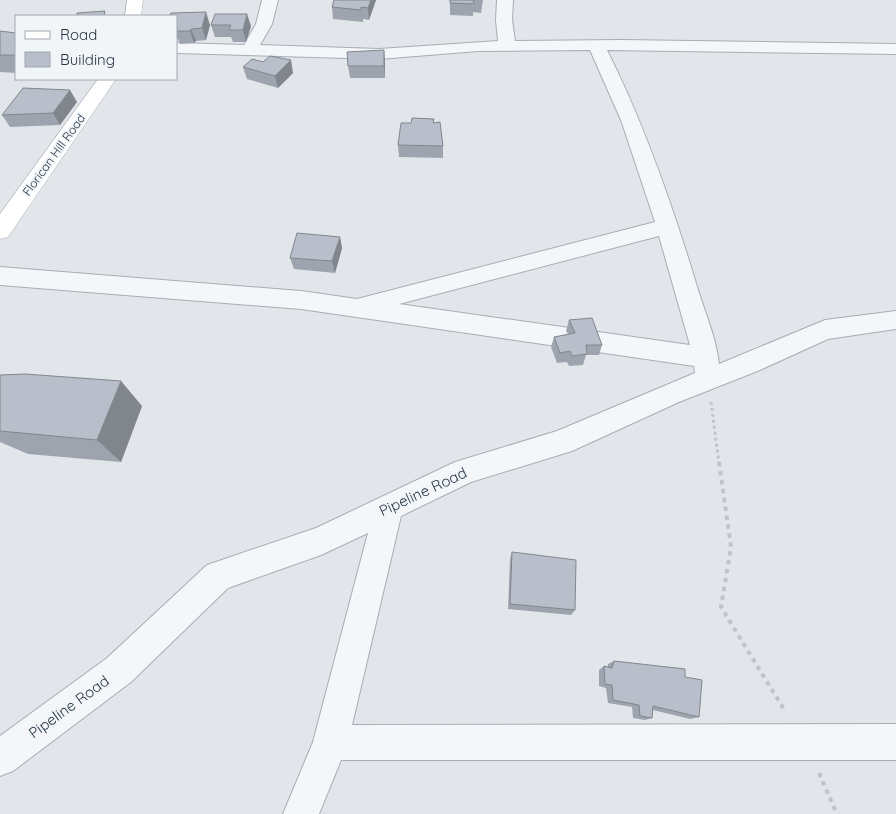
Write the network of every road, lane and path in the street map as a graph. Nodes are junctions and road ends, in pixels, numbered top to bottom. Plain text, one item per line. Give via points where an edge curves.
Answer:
1 (135, 0) edge
2 (270, 0) edge
3 (505, 0) edge
4 (133, 15) edge
5 (596, 45) junction
6 (507, 46) junction
7 (178, 48) edge
8 (896, 49) edge
9 (249, 51) junction
10 (106, 80) edge
11 (666, 227) junction
12 (0, 231) edge
13 (0, 276) edge
14 (353, 307) junction
15 (896, 320) edge
16 (707, 368) junction
17 (388, 508) junction
18 (805, 742) junction
19 (896, 742) edge
20 (330, 743) junction
21 (0, 758) edge
22 (301, 814) edge
23 (837, 814) edge

1 - 4 street
2 - 9 street via 264,24
3 - 6 street
5 - 6 street
5 - 8 street
5 - 11 street via 623,98
6 - 9 street via 379,54
7 - 9 street
10 - 12 street, Florican Hill Road
11 - 14 street
11 - 16 street
13 - 14 street
14 - 16 street
15 - 16 street, Pipeline Road via 825,330
16 - 17 street, Pipeline Road via 562,442 465,471
16 - 18 path via 731,547 721,607
17 - 20 street
17 - 21 street, Pipeline Road via 321,541 218,576 119,670
18 - 19 street
18 - 20 street
18 - 23 path
20 - 22 street

